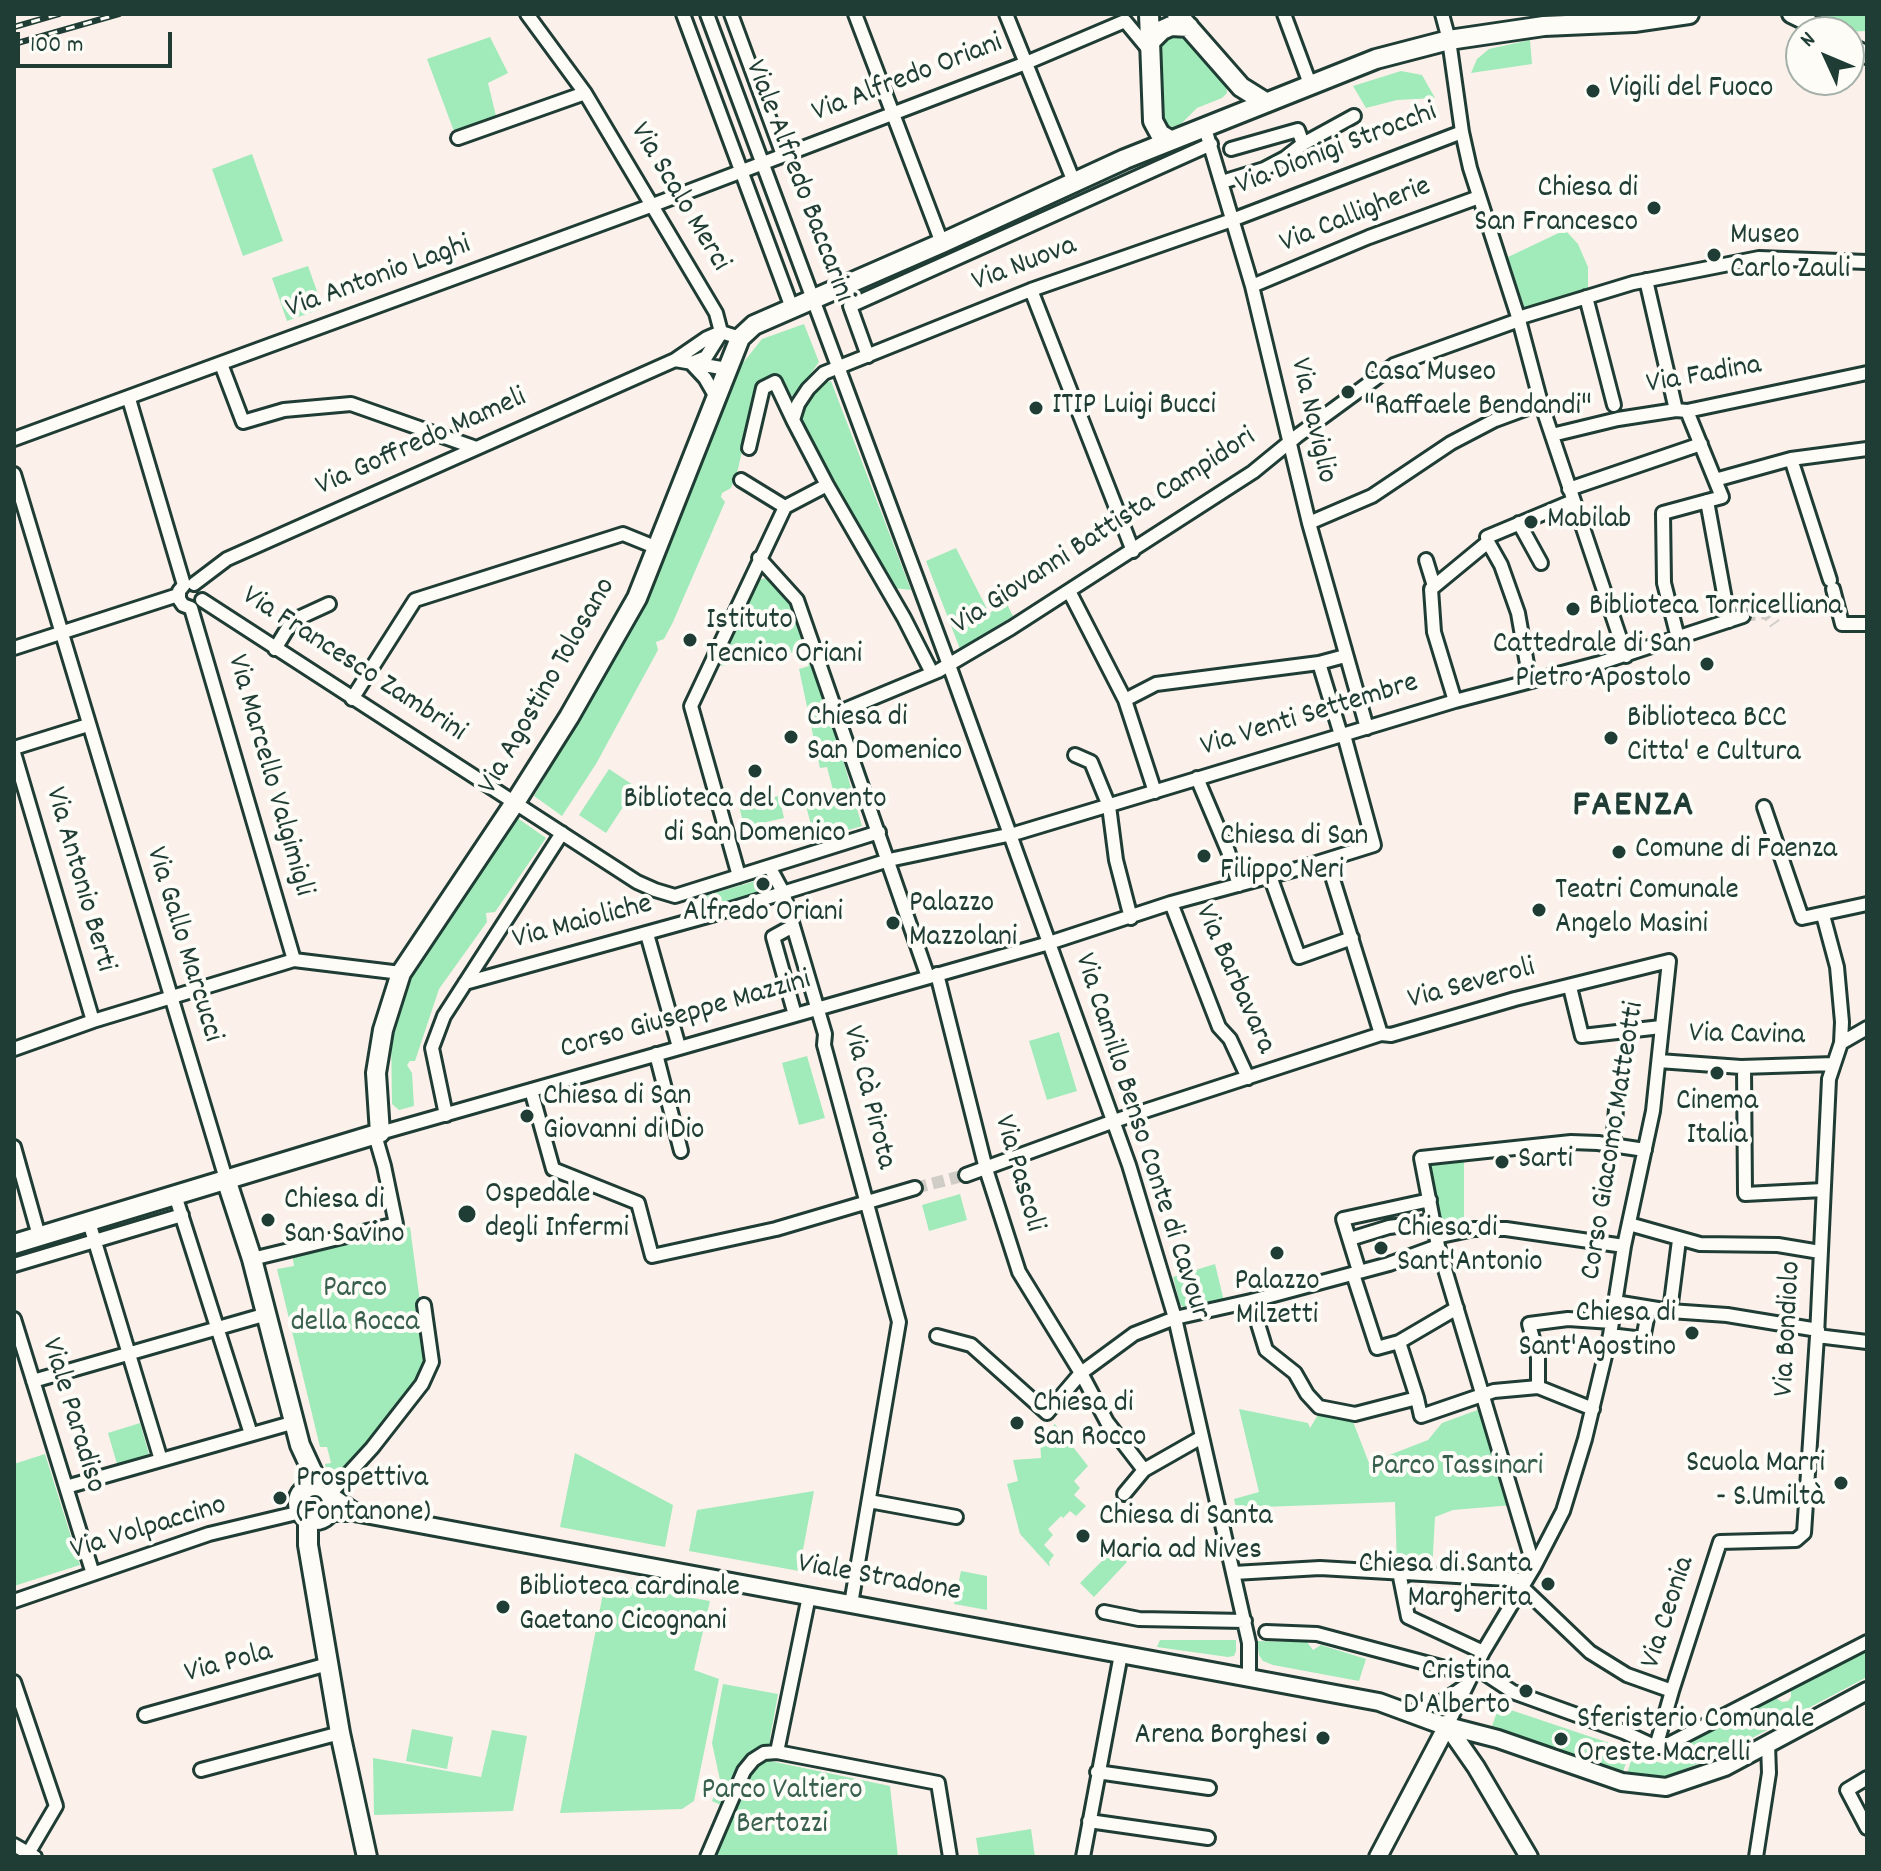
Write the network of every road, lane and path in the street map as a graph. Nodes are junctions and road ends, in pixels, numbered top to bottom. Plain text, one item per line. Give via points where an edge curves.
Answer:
1 (527, 14) edge
2 (683, 14) edge
3 (707, 14) edge
4 (731, 14) edge
5 (855, 14) edge
6 (1006, 14) edge
7 (1149, 14) edge
8 (1284, 14) edge
9 (1442, 14) edge
10 (1689, 14) edge
11 (1127, 17) edge
12 (1183, 21) edge
13 (1449, 40) junction
14 (1149, 46) junction
15 (1026, 63) junction
16 (1234, 79) junction
17 (1310, 84) junction
18 (585, 93) junction
19 (1265, 102) junction
20 (893, 114) junction
21 (1354, 116) dead end
22 (1153, 121) junction
23 (1204, 125) junction
24 (1462, 132) junction
25 (1177, 137) junction
26 (458, 138) dead end
27 (1211, 144) junction
28 (1303, 144) junction
29 (1231, 149) dead end
30 (783, 155) junction
31 (1125, 159) junction
32 (761, 164) junction
33 (1105, 168) junction
34 (741, 172) junction
35 (1074, 182) junction
36 (1222, 182) junction
37 (1113, 186) junction
38 (1479, 197) junction
39 (653, 205) junction
40 (1001, 215) junction
41 (1232, 220) junction
42 (1008, 234) junction
43 (942, 243) junction
44 (1867, 262) edge
45 (1640, 281) junction
46 (1252, 286) junction
47 (1031, 290) junction
48 (1586, 297) junction
49 (813, 298) junction
50 (792, 308) junction
51 (1519, 319) junction
52 (721, 332) junction
53 (740, 338) junction
54 (868, 356) junction
55 (675, 360) junction
56 (690, 362) junction
57 (221, 364) junction
58 (838, 368) junction
59 (727, 369) junction
60 (1867, 373) edge
61 (716, 397) junction
62 (129, 399) junction
63 (1541, 403) junction
64 (1682, 410) junction
65 (1616, 414) junction
66 (793, 420) junction
67 (1552, 435) junction
68 (14, 439) edge
69 (1289, 443) junction
70 (1701, 444) junction
71 (476, 448) junction
72 (749, 448) dead end
73 (1867, 449) edge
74 (1791, 459) junction
75 (14, 474) edge
76 (741, 480) dead end
77 (1715, 480) junction
78 (827, 485) junction
79 (1571, 495) junction
80 (1707, 501) junction
81 (785, 507) junction
82 (1309, 523) junction
83 (1519, 523) junction
84 (1488, 542) junction
85 (655, 547) junction
86 (1133, 551) junction
87 (759, 558) junction
88 (1426, 560) dead end
89 (1541, 563) dead end
90 (1434, 586) junction
91 (186, 588) junction
92 (1069, 591) junction
93 (196, 604) junction
94 (329, 604) dead end
95 (1743, 616) tunnel mouth
96 (1729, 621) junction
97 (1867, 624) edge
98 (60, 633) junction
99 (1678, 638) junction
100 (14, 648) edge
101 (275, 649) junction
102 (1345, 656) junction
103 (1626, 656) junction
104 (1319, 663) junction
105 (949, 665) junction
106 (932, 673) junction
107 (1530, 681) junction
108 (352, 699) junction
109 (1125, 700) junction
110 (1455, 701) junction
111 (837, 713) junction
112 (88, 725) junction
113 (1367, 728) junction
114 (1343, 735) junction
115 (14, 750) edge
116 (1075, 755) dead end
117 (1197, 778) junction
118 (1155, 792) junction
119 (516, 801) junction
120 (1109, 806) junction
121 (1764, 807) dead end
122 (879, 832) junction
123 (562, 833) junction
124 (1010, 835) junction
125 (889, 860) junction
126 (1327, 860) junction
127 (770, 868) junction
128 (739, 876) junction
129 (1270, 876) junction
130 (1239, 885) junction
131 (783, 892) junction
132 (1171, 903) junction
133 (1867, 904) edge
134 (1823, 915) junction
135 (1131, 918) junction
136 (793, 926) junction
137 (647, 934) junction
138 (1352, 938) junction
139 (1049, 943) junction
140 (294, 960) junction
141 (1669, 961) joint
142 (401, 973) junction
143 (933, 976) junction
144 (465, 983) junction
145 (1570, 987) junction
146 (171, 997) junction
147 (816, 1008) junction
148 (795, 1015) junction
149 (93, 1021) junction
150 (1661, 1027) junction
151 (1867, 1028) edge
152 (1381, 1034) junction
153 (1841, 1043) junction
154 (679, 1047) junction
155 (14, 1049) edge
156 (656, 1054) junction
157 (1659, 1061) junction
158 (1834, 1064) junction
159 (1744, 1067) junction
160 (1248, 1078) junction
161 (531, 1090) junction
162 (1616, 1109) dead end
163 (446, 1115) junction
164 (1114, 1121) junction
165 (377, 1134) junction
166 (1613, 1145) junction
167 (14, 1147) edge
168 (1645, 1150) junction
169 (681, 1151) dead end
170 (986, 1169) junction
171 (966, 1175) tunnel mouth
172 (226, 1179) junction
173 (915, 1188) tunnel mouth
174 (1823, 1190) junction
175 (175, 1195) junction
176 (1430, 1200) junction
177 (867, 1201) junction
178 (182, 1215) junction
179 (1434, 1221) junction
180 (89, 1222) junction
181 (1629, 1224) junction
182 (39, 1236) junction
183 (1679, 1240) junction
184 (94, 1241) junction
185 (1437, 1241) junction
186 (1351, 1243) junction
187 (14, 1244) edge
188 (1624, 1246) junction
189 (1820, 1252) junction
190 (252, 1259) junction
191 (14, 1265) edge
192 (1356, 1272) junction
193 (1251, 1301) junction
194 (1615, 1302) junction
195 (424, 1305) dead end
196 (1457, 1308) junction
197 (1649, 1308) junction
198 (1670, 1311) junction
199 (267, 1314) junction
200 (1175, 1318) junction
201 (14, 1319) edge
202 (219, 1327) junction
203 (1611, 1329) junction
204 (1817, 1333) junction
205 (17, 1336) edge
206 (937, 1336) dead end
207 (1399, 1342) junction
208 (1867, 1342) edge
209 (129, 1354) junction
210 (1081, 1373) junction
211 (33, 1381) junction
212 (1538, 1387) junction
213 (1484, 1396) junction
214 (1417, 1398) junction
215 (1593, 1409) junction
216 (295, 1422) junction
217 (251, 1434) junction
218 (1202, 1437) junction
219 (161, 1460) junction
220 (1144, 1470) junction
221 (66, 1487) junction
222 (1124, 1494) dead end
223 (869, 1501) junction
224 (318, 1504) junction
225 (956, 1517) dead end
226 (1720, 1542) joint
227 (1534, 1567) junction
228 (1399, 1572) junction
229 (1234, 1573) junction
230 (93, 1574) junction
231 (1524, 1583) junction
232 (809, 1596) junction
233 (14, 1601) edge
234 (851, 1604) junction
235 (1104, 1612) dead end
236 (1245, 1621) junction
237 (1266, 1632) dead end
238 (1867, 1642) edge
239 (1483, 1652) junction
240 (1121, 1654) junction
241 (328, 1664) junction
242 (1471, 1675) junction
243 (1249, 1676) junction
244 (14, 1682) edge
245 (1672, 1691) junction
246 (1867, 1691) edge
247 (1393, 1706) junction
248 (1421, 1709) junction
249 (145, 1715) dead end
250 (1448, 1724) junction
251 (340, 1733) junction
252 (1498, 1739) junction
253 (1768, 1744) junction
254 (1656, 1747) junction
255 (777, 1752) junction
256 (1476, 1767) junction
257 (201, 1770) dead end
258 (1097, 1772) junction
259 (1867, 1778) edge
260 (1209, 1788) dead end
261 (1089, 1821) junction
262 (1867, 1828) edge
263 (1208, 1838) dead end
264 (14, 1845) edge
265 (30, 1856) edge
266 (367, 1857) edge
267 (707, 1857) edge
268 (950, 1857) edge
269 (1083, 1857) edge
270 (1378, 1857) edge
271 (1529, 1857) edge
272 (1756, 1857) edge

1 - 18 street, Via Scalo Merci
2 - 34 street, Viale Alfredo Baccarini
3 - 32 street, Viale Alfredo Baccarini
4 - 30 street, Viale Alfredo Baccarini
5 - 20 street
6 - 15 street
7 - 14 main road
8 - 17 street
9 - 13 street
10 - 13 main road
11 - 14 street, Via Alfredo Oriani
11 - 15 street, Via Alfredo Oriani
12 - 14 main road via 1162,30
12 - 16 main road
13 - 17 main road
13 - 24 street
14 - 22 main road
15 - 20 street, Via Alfredo Oriani
15 - 35 street
16 - 19 main road
16 - 25 main road via 1237,100 1203,116
17 - 19 main road
18 - 26 street
18 - 39 street, Via Scalo Merci
19 - 23 main road
20 - 30 street, Via Alfredo Oriani
20 - 43 street
21 - 28 street
22 - 25 main road via 1160,134
22 - 31 main road
23 - 25 main road
23 - 27 street, Via Naviglio
24 - 38 street
24 - 41 street, Via Dionigi Strocchi
25 - 31 main road
27 - 36 street, Via Naviglio
27 - 37 street
28 - 29 street via 1298,130
28 - 36 street via 1264,169
30 - 32 street, Via Alfredo Oriani
31 - 33 main road
32 - 34 street, Via Antonio Laghi
32 - 49 street, Viale Alfredo Baccarini
33 - 35 main road
33 - 37 street
34 - 39 street, Via Antonio Laghi
34 - 50 street, Viale Alfredo Baccarini
35 - 40 main road
36 - 41 street, Via Naviglio
37 - 42 street
38 - 46 street, Via Calligherie
38 - 51 street
39 - 52 street, Via Scalo Merci via 716,313
39 - 57 street, Via Antonio Laghi
40 - 42 street
40 - 43 main road
41 - 46 street, Via Naviglio
41 - 47 street, Via Nuova
42 - 54 street via 850,306
43 - 49 main road
44 - 45 street, Via Giovanni Battista Campidori via 1759,258
45 - 48 street, Via Giovanni Battista Campidori
45 - 64 street
46 - 69 street, Via Naviglio
47 - 54 street, Via Nuova
47 - 86 street
48 - 51 street, Via Giovanni Battista Campidori
48 - 65 street
49 - 50 main road
49 - 58 street, Viale Alfredo Baccarini
50 - 53 main road via 754,325
51 - 63 street
51 - 69 street, Via Giovanni Battista Campidori via 1394,365
52 - 53 street
52 - 55 street, Via Goffredo Mameli
52 - 56 street via 706,357
53 - 59 main road, Via Agostino Tolosano
54 - 58 street, Via Nuova
55 - 56 street
55 - 71 street, Via Goffredo Mameli
56 - 59 street
56 - 61 street
57 - 62 street, Via Antonio Laghi
57 - 71 street via 243,422 284,410 351,404
58 - 66 street via 808,389
58 - 105 street, Viale Alfredo Baccarini
59 - 61 main road, Via Agostino Tolosano
60 - 64 street, Via Fadina
61 - 85 main road, Via Agostino Tolosano
62 - 68 street, Via Antonio Laghi
62 - 91 street, Via Marcello Valgimigli
63 - 67 street
63 - 82 street via 1495,420 1372,496
64 - 65 street, Via Fadina
64 - 70 street
65 - 67 street, Via Fadina
66 - 72 street via 775,382 763,388
66 - 78 street
67 - 79 street
69 - 82 street, Via Naviglio
69 - 86 street, Via Giovanni Battista Campidori
70 - 77 street
70 - 79 street
71 - 91 street, Via Goffredo Mameli via 227,559
73 - 74 street
74 - 77 street
74 - 97 street via 1842,624
75 - 98 street, Via Gallo Marcucci
76 - 81 street
77 - 80 street via 1722,497
78 - 81 street
78 - 106 street
79 - 83 street
79 - 103 street
80 - 96 street
80 - 99 street via 1663,513 1664,583
81 - 87 street
82 - 102 street, Via Naviglio
83 - 84 street via 1487,537
83 - 89 street
84 - 90 street
84 - 107 street via 1518,613
85 - 108 street via 623,534 415,600
85 - 119 main road, Via Agostino Tolosano via 637,598
86 - 92 street, Via Giovanni Battista Campidori
87 - 111 street, Via Pascoli via 797,600
87 - 128 street via 691,706
88 - 90 street
90 - 110 street via 1434,632
91 - 93 street, Via Marcello Valgimigli via 202,592
91 - 93 street, Via Marcello Valgimigli via 183,605
91 - 98 street, Via Goffredo Mameli
92 - 105 street, Via Giovanni Battista Campidori
92 - 109 street
93 - 101 street, Via Francesco Zambrini
93 - 140 street, Via Marcello Valgimigli
94 - 101 street via 292,621
95 - 96 street, Via Venti Settembre
96 - 99 street, Via Venti Settembre
98 - 100 street, Via Goffredo Mameli
98 - 112 street, Via Gallo Marcucci
99 - 103 street, Via Venti Settembre
101 - 108 street, Via Francesco Zambrini
102 - 104 street
102 - 113 street, Via Naviglio
103 - 107 street, Via Venti Settembre
104 - 109 street via 1156,684
104 - 114 street
105 - 106 street, Via Giovanni Battista Campidori
105 - 124 street, Viale Alfredo Baccarini
106 - 111 street, Via Giovanni Battista Campidori
107 - 110 street, Via Venti Settembre
108 - 119 street, Via Francesco Zambrini
109 - 118 street
110 - 113 street, Via Venti Settembre
111 - 122 street, Via Pascoli
112 - 115 street
112 - 146 street, Via Gallo Marcucci
113 - 114 street, Via Venti Settembre
114 - 117 street, Via Venti Settembre
114 - 126 street, Corso Giuseppe Mazzini via 1374,845
115 - 149 street, Via Antonio Berti
116 - 120 street via 1091,762
117 - 118 street, Via Venti Settembre
117 - 130 street
118 - 120 street, Via Venti Settembre
119 - 123 street, Via Francesco Zambrini
119 - 142 main road, Via Agostino Tolosano
120 - 124 street, Via Venti Settembre
120 - 135 street
121 - 134 street via 1802,918
122 - 125 street, Via Pascoli
122 - 127 street, Via Francesco Zambrini
123 - 128 street, Via Francesco Zambrini via 637,882 675,896
123 - 144 street
124 - 125 street, Via Venti Settembre
124 - 139 street, Via Camillo Benso Conte di Cavour
125 - 131 street, Via Maioliche
125 - 143 street, Via Pascoli
126 - 129 street, Corso Giuseppe Mazzini
126 - 138 street
127 - 128 street, Via Francesco Zambrini
127 - 131 street, Via Cà Pirota
129 - 130 street, Corso Giuseppe Mazzini
129 - 138 street via 1299,957
130 - 132 street, Corso Giuseppe Mazzini
131 - 136 street, Via Cà Pirota
131 - 137 street, Via Maioliche
132 - 135 street, Corso Giuseppe Mazzini
132 - 160 street, Via Barbavara via 1219,1027
133 - 134 street
134 - 153 street, Via Bondiolo via 1837,967
135 - 139 street, Corso Giuseppe Mazzini
136 - 147 street, Via Cà Pirota
136 - 148 street via 773,937
137 - 144 street, Via Maioliche
137 - 154 street
138 - 152 street
139 - 143 street, Corso Giuseppe Mazzini
139 - 164 street, Via Camillo Benso Conte di Cavour
140 - 142 street
140 - 146 street
141 - 145 street, Via Severoli
141 - 150 street, Corso Giacomo Matteotti
142 - 165 main road, Via Agostino Tolosano via 376,1073
143 - 147 street, Corso Giuseppe Mazzini
143 - 170 street, Via Pascoli
144 - 163 street via 432,1048
145 - 150 street via 1582,1036
145 - 152 street, Via Severoli
146 - 149 street
146 - 172 street, Via Gallo Marcucci
147 - 148 street, Corso Giuseppe Mazzini
147 - 177 street, Via Cà Pirota
148 - 154 street, Corso Giuseppe Mazzini
149 - 155 street
150 - 157 street, Corso Giacomo Matteotti
151 - 153 street
152 - 160 street, Via Severoli
153 - 158 street, Via Bondiolo
154 - 156 street, Corso Giuseppe Mazzini
156 - 161 street, Corso Giuseppe Mazzini
156 - 169 street
157 - 159 street, Via Cavina
157 - 168 street, Corso Giacomo Matteotti
158 - 159 street, Via Cavina
158 - 174 street, Via Bondiolo
159 - 174 street via 1745,1194
160 - 164 street, Via Severoli
161 - 163 street, Corso Giuseppe Mazzini
161 - 177 street via 553,1169 638,1203 652,1256 776,1229
162 - 166 street
163 - 165 street, Corso Giuseppe Mazzini
164 - 170 street, Via Severoli
164 - 200 street, Via Camillo Benso Conte di Cavour
165 - 172 main road, Corso Giuseppe Mazzini
165 - 190 street via 396,1224
166 - 168 street
166 - 176 street via 1571,1142 1421,1158
167 - 182 street
168 - 181 street, Corso Giacomo Matteotti
170 - 171 street, Via Severoli
170 - 210 street, Via Pascoli via 1019,1272
172 - 175 main road, Corso Giuseppe Mazzini
172 - 190 main road
173 - 177 street
174 - 189 street, Via Bondiolo
175 - 178 street
175 - 180 main road, Corso Giuseppe Mazzini
176 - 179 street
176 - 186 street via 1343,1219
177 - 223 street, Via Cà Pirota via 899,1322
178 - 184 street
178 - 202 street
179 - 185 street
179 - 186 street via 1389,1227
180 - 182 main road, Corso Giuseppe Mazzini
180 - 184 street
181 - 183 street
181 - 188 street, Corso Giacomo Matteotti
182 - 187 main road, Corso Giuseppe Mazzini
183 - 189 street
183 - 198 street
184 - 191 street
184 - 209 street
185 - 188 street via 1474,1229 1506,1229
185 - 192 street via 1389,1264
185 - 196 street
186 - 192 street
188 - 194 street, Corso Giacomo Matteotti
189 - 204 street, Via Bondiolo
190 - 199 main road
192 - 193 street
192 - 207 street via 1377,1348
193 - 200 street
193 - 214 street via 1266,1350 1295,1373 1319,1407 1355,1414
194 - 197 street
194 - 203 street, Corso Giacomo Matteotti
195 - 224 street via 432,1362 422,1384 372,1448
196 - 207 street
196 - 213 street
197 - 198 street
197 - 203 street via 1643,1339
198 - 204 street via 1727,1315
199 - 202 street
199 - 216 main road
200 - 210 street via 1134,1334
200 - 218 street, Via Camillo Benso Conte di Cavour
201 - 205 street, Viale Paradiso
202 - 209 street
202 - 217 street
203 - 212 street via 1568,1319 1529,1324 1538,1357
203 - 215 street, Corso Giacomo Matteotti
204 - 208 street
204 - 226 street, Via Bondiolo via 1804,1533 1796,1540
205 - 211 street, Viale Paradiso
206 - 210 street via 971,1345 1047,1413
207 - 214 street
209 - 211 street
209 - 219 street
210 - 220 street, Via Pascoli via 1107,1422
211 - 221 street, Viale Paradiso
212 - 213 street
212 - 215 street
213 - 214 street via 1421,1416
213 - 227 street
215 - 227 street, Corso Giacomo Matteotti via 1563,1511
216 - 217 street
216 - 224 main road
217 - 219 street
218 - 220 street
218 - 229 street, Via Camillo Benso Conte di Cavour
219 - 221 street
220 - 222 street
221 - 230 street, Viale Paradiso
223 - 225 street
223 - 234 street, Via Cà Pirota
224 - 230 street, Via Volpaccino via 288,1518 209,1534
224 - 232 street, Viale Stradone
224 - 241 main road via 308,1545
226 - 245 street, Via Ceonia
227 - 231 street, Corso Giacomo Matteotti
228 - 229 street via 1320,1568
228 - 231 street
228 - 239 street via 1408,1617
229 - 236 street, Via Camillo Benso Conte di Cavour
230 - 233 street, Via Volpaccino
231 - 239 street, Corso Giacomo Matteotti
231 - 245 street via 1590,1652 1627,1675
232 - 234 street, Viale Stradone
232 - 255 street
234 - 240 street, Viale Stradone
235 - 236 street via 1139,1619
236 - 243 street, Via Camillo Benso Conte di Cavour
237 - 242 street via 1317,1634
238 - 254 street
239 - 242 street, Corso Giacomo Matteotti
240 - 243 street, Viale Stradone
240 - 258 street
241 - 249 street, Via Pola
241 - 251 main road
242 - 248 street via 1449,1698
242 - 250 street, Corso Giacomo Matteotti
242 - 254 street
243 - 247 street, Viale Stradone
244 - 265 street via 56,1806
245 - 254 street, Via Ceonia
246 - 253 street
247 - 248 street
247 - 250 street
248 - 250 street
250 - 252 street
250 - 256 street
250 - 270 street
251 - 257 street
251 - 266 main road
252 - 253 street via 1622,1782 1666,1787 1725,1767
252 - 256 street via 1484,1750
253 - 272 street via 1769,1773
255 - 267 street via 764,1753 744,1771
255 - 268 street via 938,1783
256 - 271 street
258 - 260 street
258 - 261 street
259 - 262 street via 1847,1790
261 - 263 street
261 - 269 street
264 - 265 street

